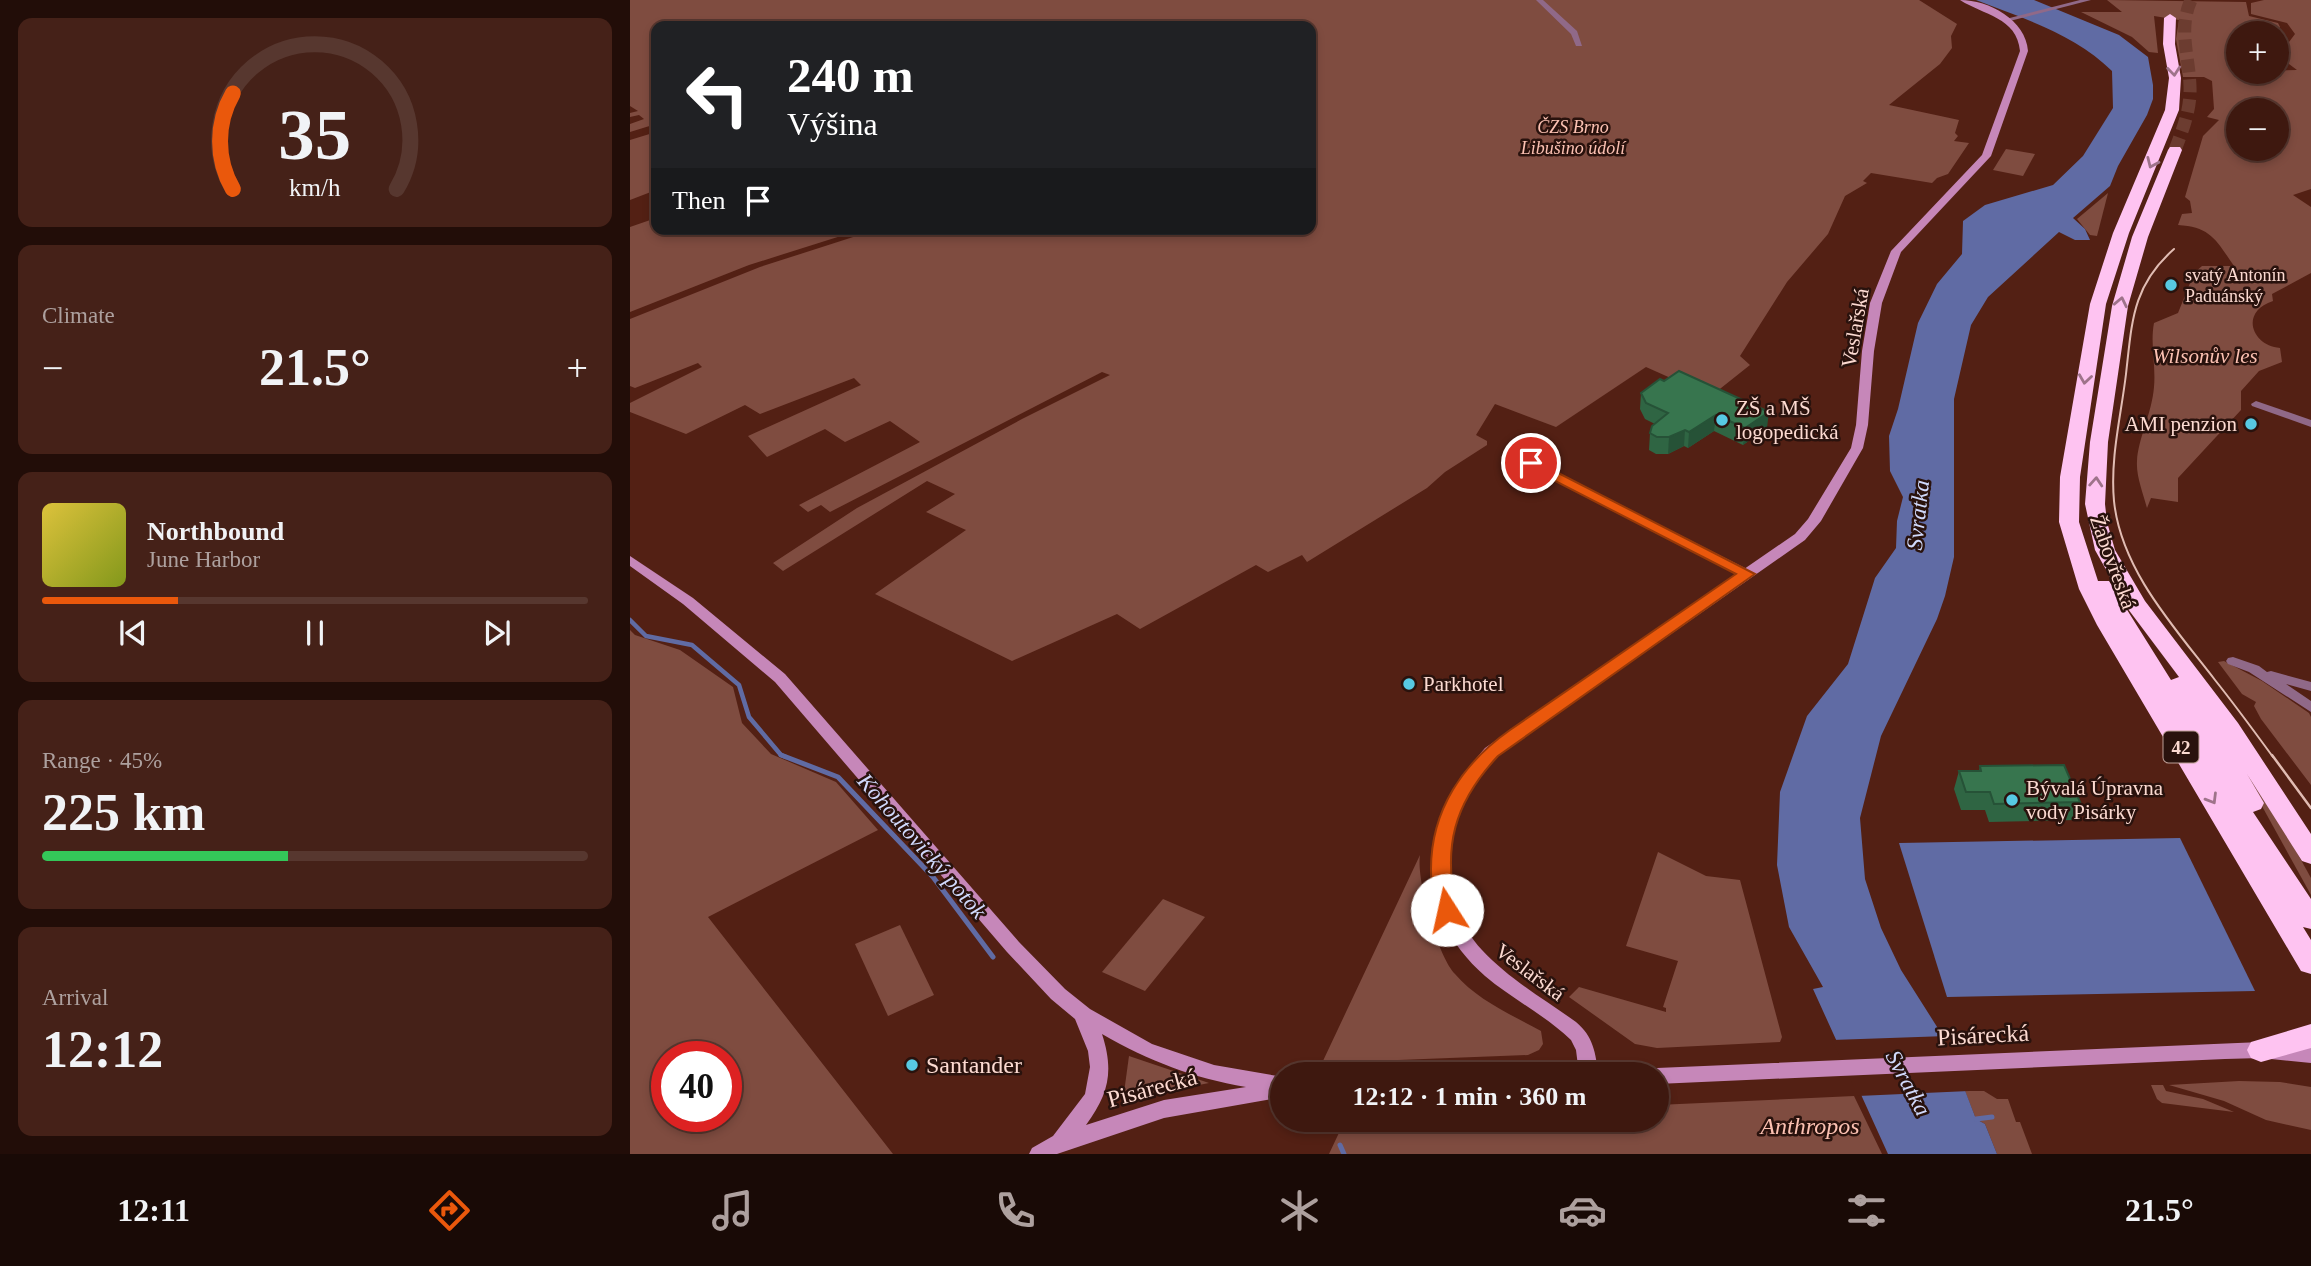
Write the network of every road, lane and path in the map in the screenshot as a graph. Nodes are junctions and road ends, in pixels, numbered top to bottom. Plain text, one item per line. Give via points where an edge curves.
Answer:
1 (1539, 0) edge
2 (1964, 0) edge
3 (2088, 0) edge
4 (2170, 18) dead end
5 (2012, 19) junction
6 (1579, 44) dead end
7 (2175, 150) tunnel mouth
8 (2256, 404) dead end
9 (2311, 424) edge
10 (1531, 463) dead end
11 (2069, 522) junction
12 (630, 560) edge
13 (1748, 574) junction
14 (2136, 604) junction
15 (2233, 661) dead end
16 (2254, 669) junction
17 (2311, 687) edge
18 (2311, 707) edge
19 (2311, 854) edge
20 (2307, 912) edge
21 (2311, 963) edge
22 (1083, 1014) junction
23 (2311, 1036) edge
24 (2261, 1050) junction
25 (2311, 1055) edge
26 (1587, 1062) edge
27 (1669, 1075) edge
28 (1270, 1084) edge
29 (1270, 1089) edge
30 (1058, 1143) junction
31 (1039, 1154) edge

1 - 6 street via 1574,33
2 - 5 street
3 - 5 street
4 -> 11 highway, Žabovřeská / 42 via 2174,99 2098,303 2070,477
5 - 13 street, Veslařská via 2023,37 2024,51 1992,144 1975,171 1896,251 1876,303 1857,448 1814,521 1800,537
14 -> 7 highway, Žabovřeská / 42 via 2109,558 2097,522 2099,442 2128,274
8 - 9 street
10 - 13 street
11 - 20 highway, 42 via 2097,578 2271,862
11 -> 21 highway, Žabovřeská / 42 via 2090,589 2108,625
12 - 22 street via 688,601 780,678 1013,947
13 - 26 street, Veslařská via 1491,752 1451,808 1440,852 1441,883 1458,935 1490,972 1577,1034
14 - 19 highway, Žabovřeská / 42 via 2230,729
14 - 20 highway, 42 via 2141,624 2194,705 2284,861
15 - 16 street
16 - 17 street
16 - 18 street
22 - 28 street via 1146,1050 1214,1073
22 - 30 street via 1102,1061 1093,1099
23 - 24 highway
24 - 25 street, Pisárecká
24 - 27 street, Pisárecká
29 - 30 street, Pisárecká via 1164,1109
30 - 31 street, Pisárecká

